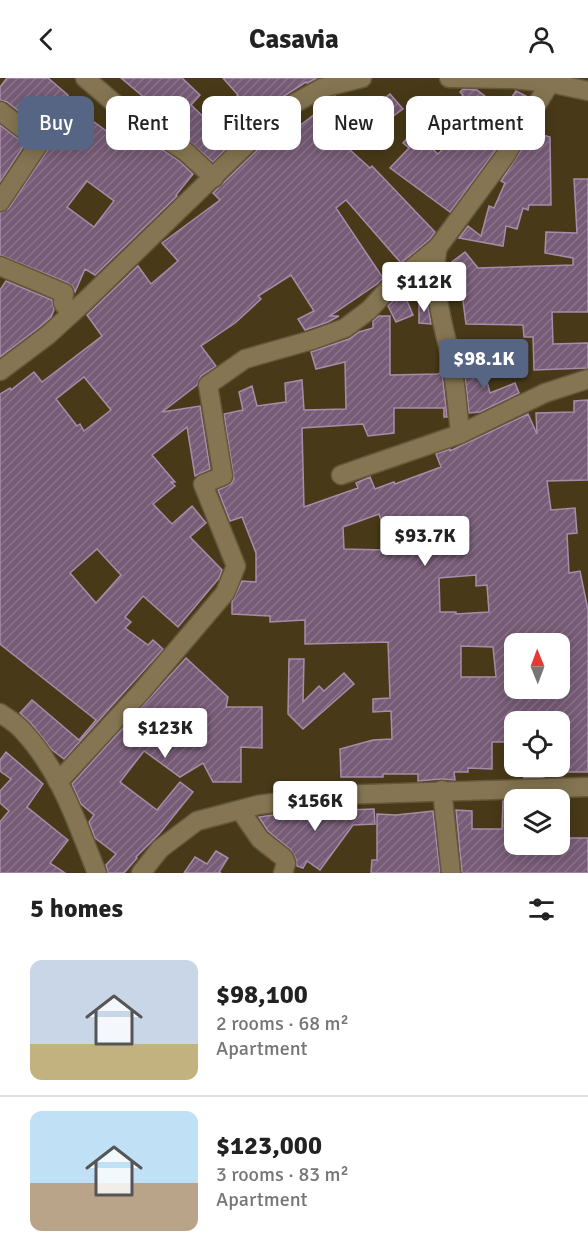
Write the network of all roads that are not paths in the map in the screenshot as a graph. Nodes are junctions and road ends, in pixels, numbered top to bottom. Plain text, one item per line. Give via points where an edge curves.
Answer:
1 (85, 78) edge
2 (362, 78) edge
3 (449, 78) edge
4 (457, 78) edge
5 (513, 78) edge
6 (550, 83) junction
7 (588, 92) edge
8 (0, 111) edge
9 (214, 178) junction
10 (0, 202) edge
11 (438, 247) junction
12 (0, 266) edge
13 (71, 314) junction
14 (0, 371) edge
15 (588, 379) edge
16 (460, 434) junction
17 (341, 475) dead end
18 (0, 713) edge
19 (58, 782) junction
20 (588, 787) edge
21 (442, 790) junction
22 (240, 810) junction
23 (97, 873) edge
24 (141, 873) edge
25 (283, 873) edge
26 (451, 873) edge

1 - 9 street
2 - 9 street via 322,88 281,111
3 - 4 street
4 - 5 street
5 - 6 street
6 - 7 street
6 - 11 street via 505,156
8 - 10 street via 40,142
9 - 13 street
11 - 16 street via 434,263
11 - 19 street via 345,328 245,359 208,385 223,476 203,484 236,566 225,592
12 - 13 street via 64,293 63,303
13 - 14 street
15 - 16 street via 545,393
16 - 17 street
18 - 19 street via 21,729 48,762
19 - 23 street
20 - 21 street
21 - 22 street via 334,795
21 - 26 street
22 - 24 street via 198,821 160,849
22 - 25 street via 260,839 284,858

